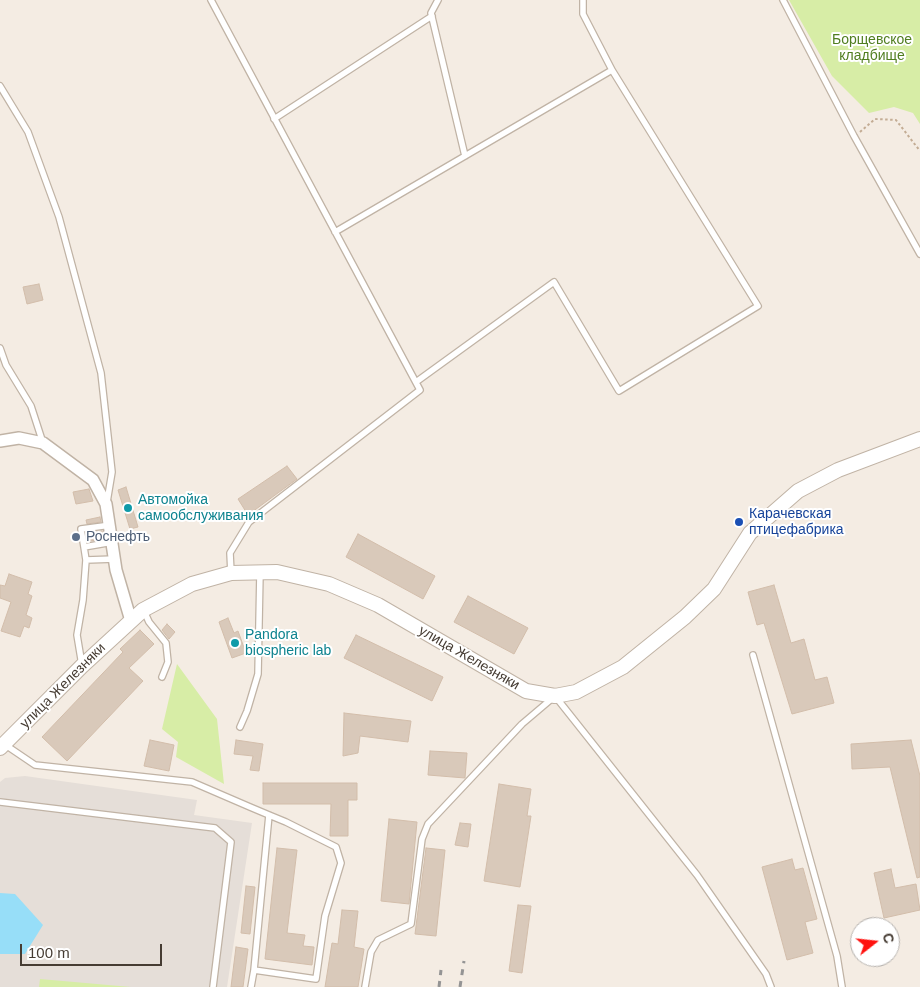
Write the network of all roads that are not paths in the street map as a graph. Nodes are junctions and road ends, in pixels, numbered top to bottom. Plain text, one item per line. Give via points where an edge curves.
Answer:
1 (211, 0) edge
2 (438, 0) edge
3 (583, 0) edge
4 (783, 0) edge
5 (432, 16) junction
6 (612, 70) junction
7 (0, 86) edge
8 (274, 119) junction
9 (465, 156) junction
10 (335, 232) junction
11 (920, 254) edge
12 (0, 348) edge
13 (416, 382) junction
14 (920, 438) edge
15 (0, 440) edge
16 (43, 443) junction
17 (106, 504) junction
18 (111, 525) junction
19 (113, 542) junction
20 (84, 547) junction
21 (115, 559) junction
22 (86, 560) junction
23 (260, 572) junction
24 (231, 573) junction
25 (143, 610) junction
26 (131, 621) junction
27 (753, 655) dead end
28 (82, 666) junction
29 (162, 677) dead end
30 (555, 696) junction
31 (240, 727) dead end
32 (2, 746) edge
33 (0, 802) edge
34 (269, 815) junction
35 (254, 970) junction
36 (213, 987) edge
37 (251, 987) edge
38 (365, 987) edge
39 (771, 987) edge
40 (842, 987) edge

1 - 8 lane
2 - 5 lane
3 - 6 lane via 583,14
4 - 11 lane
5 - 8 lane
5 - 9 lane
6 - 9 lane
6 - 13 lane via 758,306 619,391 554,282
7 - 17 lane via 28,132 59,217 101,373 112,472
8 - 10 lane
9 - 10 lane
10 - 13 lane
12 - 16 lane via 6,365 31,406
13 - 24 lane via 420,390 249,522 230,553
14 - 30 street, улица Железняки via 838,470 798,491 750,533 714,589 656,642 594,684
15 - 16 street via 19,438
16 - 17 street via 93,480
17 - 18 street
18 - 19 street
18 - 20 lane via 81,528
19 - 20 lane
19 - 21 street
20 - 22 lane
21 - 22 lane
21 - 26 street
22 - 28 lane via 77,635
23 - 24 street, улица Железняки
23 - 30 street, улица Железняки via 277,572 329,584 378,605 526,691
23 - 31 lane via 258,674
24 - 25 street, улица Железняки via 192,584
25 - 26 street, улица Железняки
25 - 29 lane via 166,643 168,662
26 - 28 street, улица Железняки
27 - 40 lane via 837,956
28 - 32 street, улица Железняки
30 - 38 lane via 522,724 428,824 422,839 411,924 378,940 371,952
30 - 39 lane via 697,875 766,974
32 - 34 lane via 35,765 192,782
33 - 36 lane via 215,828 231,842
34 - 35 lane
34 - 35 lane via 336,847 341,863 325,916 316,979
35 - 37 lane

